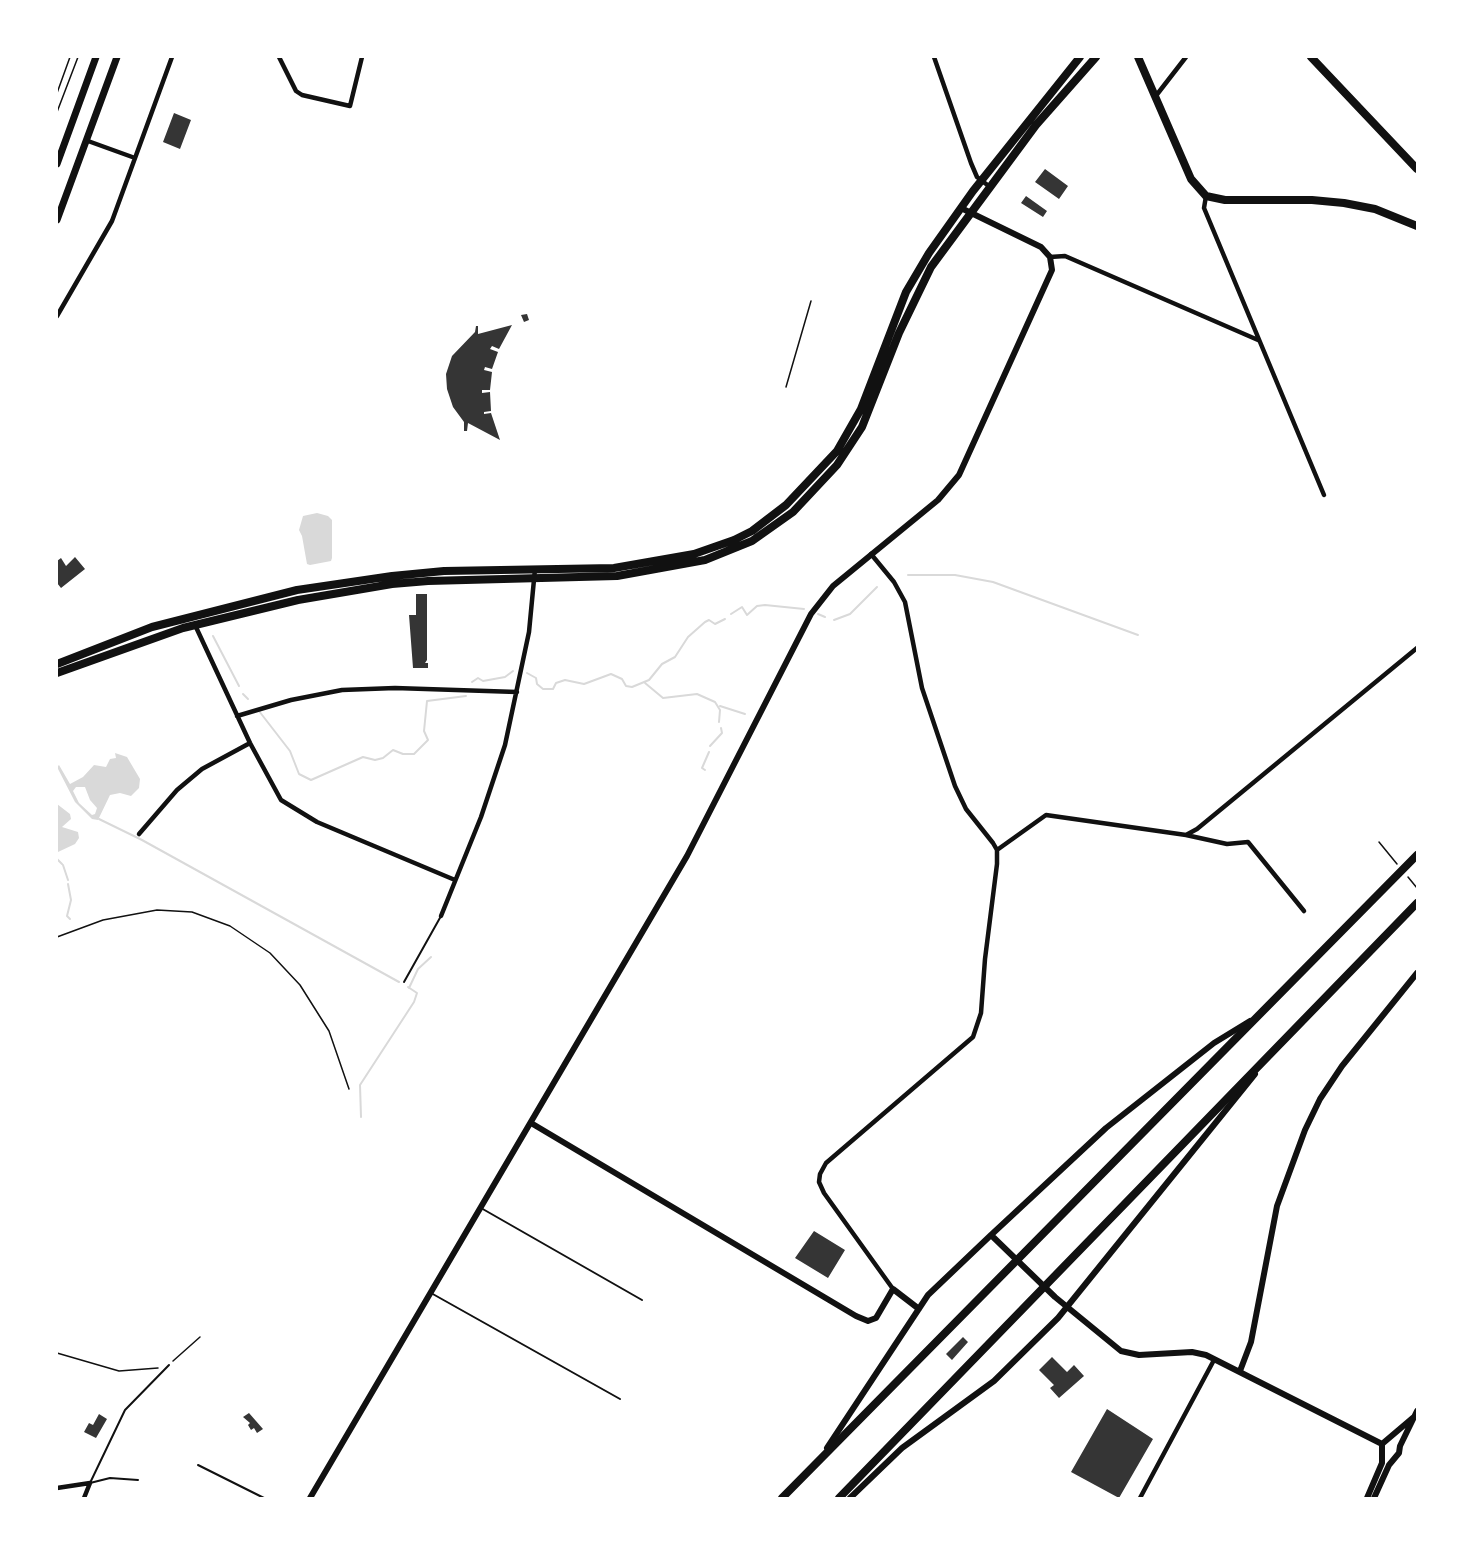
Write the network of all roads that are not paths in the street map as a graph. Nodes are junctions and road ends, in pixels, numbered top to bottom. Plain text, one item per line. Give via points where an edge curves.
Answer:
1 (96, 57) edge
2 (117, 57) edge
3 (171, 57) edge
4 (279, 57) edge
5 (362, 57) edge
6 (934, 57) edge
7 (1080, 57) edge
8 (1097, 57) edge
9 (1138, 57) edge
10 (1186, 57) edge
11 (1311, 57) edge
12 (1155, 97) junction
13 (88, 141) junction
14 (135, 158) junction
15 (57, 164) edge
16 (1417, 169) edge
17 (981, 181) junction
18 (990, 187) junction
19 (1206, 196) junction
20 (961, 208) junction
21 (970, 214) junction
22 (57, 220) edge
23 (1417, 226) edge
24 (1050, 257) junction
25 (57, 316) edge
26 (1259, 340) junction
27 (1324, 495) dead end
28 (871, 554) junction
29 (534, 574) junction
30 (191, 615) junction
31 (194, 625) junction
32 (1417, 648) edge
33 (57, 664) edge
34 (57, 673) edge
35 (517, 692) junction
36 (237, 716) junction
37 (250, 743) junction
38 (139, 834) dead end
39 (1186, 835) junction
40 (997, 850) junction
41 (1417, 855) edge
42 (455, 880) junction
43 (1417, 903) edge
44 (1304, 911) dead end
45 (441, 916) joint
46 (1417, 973) edge
47 (404, 982) dead end
48 (1255, 1018) junction
49 (1274, 1050) junction
50 (531, 1123) junction
51 (481, 1208) junction
52 (991, 1235) junction
53 (894, 1289) junction
54 (431, 1293) junction
55 (642, 1300) dead end
56 (1067, 1308) junction
57 (919, 1309) junction
58 (1214, 1360) junction
59 (169, 1365) road end
60 (1240, 1371) junction
61 (620, 1399) dead end
62 (1416, 1414) edge
63 (1390, 1439) junction
64 (1382, 1444) junction
65 (1400, 1446) junction
66 (1382, 1455) junction
67 (1395, 1458) junction
68 (198, 1465) dead end
69 (814, 1465) junction
70 (138, 1480) dead end
71 (90, 1483) junction
72 (57, 1488) edge
73 (84, 1498) edge
74 (264, 1498) edge
75 (310, 1498) edge
76 (782, 1498) edge
77 (839, 1498) edge
78 (850, 1498) edge
79 (1140, 1498) edge
80 (1367, 1498) edge
81 (1374, 1498) edge

1 - 15 main road
2 - 13 main road
3 - 14 street
4 - 5 street via 296,91 350,106
6 - 17 street
7 - 17 main road
8 - 18 main road via 1036,125
9 - 12 main road
10 - 12 street
11 - 16 main road
12 - 19 main road via 1191,179
13 - 14 street
13 - 22 main road
14 - 25 street via 112,221
17 - 18 street
17 - 20 main road
18 - 21 main road
19 - 23 main road via 1344,203 1376,209
19 - 26 street via 1204,208
20 - 21 street
20 - 29 main road via 906,292 851,428 837,451 786,505 734,540 694,554 614,568
21 - 24 street via 1037,244
21 - 29 main road via 917,292 876,396 851,446 793,512 752,541 705,560 617,576
24 - 26 street via 1065,256
24 - 28 street via 1052,270 1047,283 959,475 938,500
26 - 27 street
28 - 40 street via 898,588 908,609 923,693 959,796
28 - 50 street via 833,586 811,614 687,856
29 - 30 main road via 453,571 392,576 297,590
29 - 31 main road via 392,584 298,600
29 - 35 street via 529,632
30 - 31 street
30 - 33 main road via 100,645
31 - 34 main road
31 - 36 street
32 - 39 street
35 - 36 street via 342,690 291,699
35 - 42 street via 505,745
36 - 37 street
37 - 38 street via 177,789
37 - 42 street via 275,791 295,811
39 - 40 street via 1046,815
39 - 44 street via 1227,844 1248,842
40 - 53 street via 981,1013 973,1037 826,1163 820,1174 824,1194
41 - 48 main road
42 - 45 street
43 - 49 main road
45 - 47 lane
46 - 60 street via 1342,1066 1305,1130 1276,1206 1251,1342
48 - 52 street via 1214,1043 1106,1128
48 - 69 main road
49 - 56 street
49 - 77 main road
50 - 51 street
50 - 53 street via 856,1316 871,1320
51 - 54 street
51 - 55 lane
52 - 56 street
52 - 57 street via 941,1280
53 - 57 street
54 - 61 lane
54 - 75 street
56 - 58 street via 1121,1351 1139,1355 1192,1352
56 - 78 street via 994,1381 902,1448
57 - 69 street via 848,1420
58 - 60 street
58 - 79 street
59 - 71 lane via 125,1410
60 - 64 street
62 - 63 street
62 - 65 street
63 - 64 street
63 - 65 street
64 - 66 street
65 - 67 street
66 - 67 street
66 - 80 street via 1380,1471
67 - 81 street
68 - 74 lane
69 - 76 main road
70 - 71 lane via 110,1478
71 - 72 street
71 - 73 street

